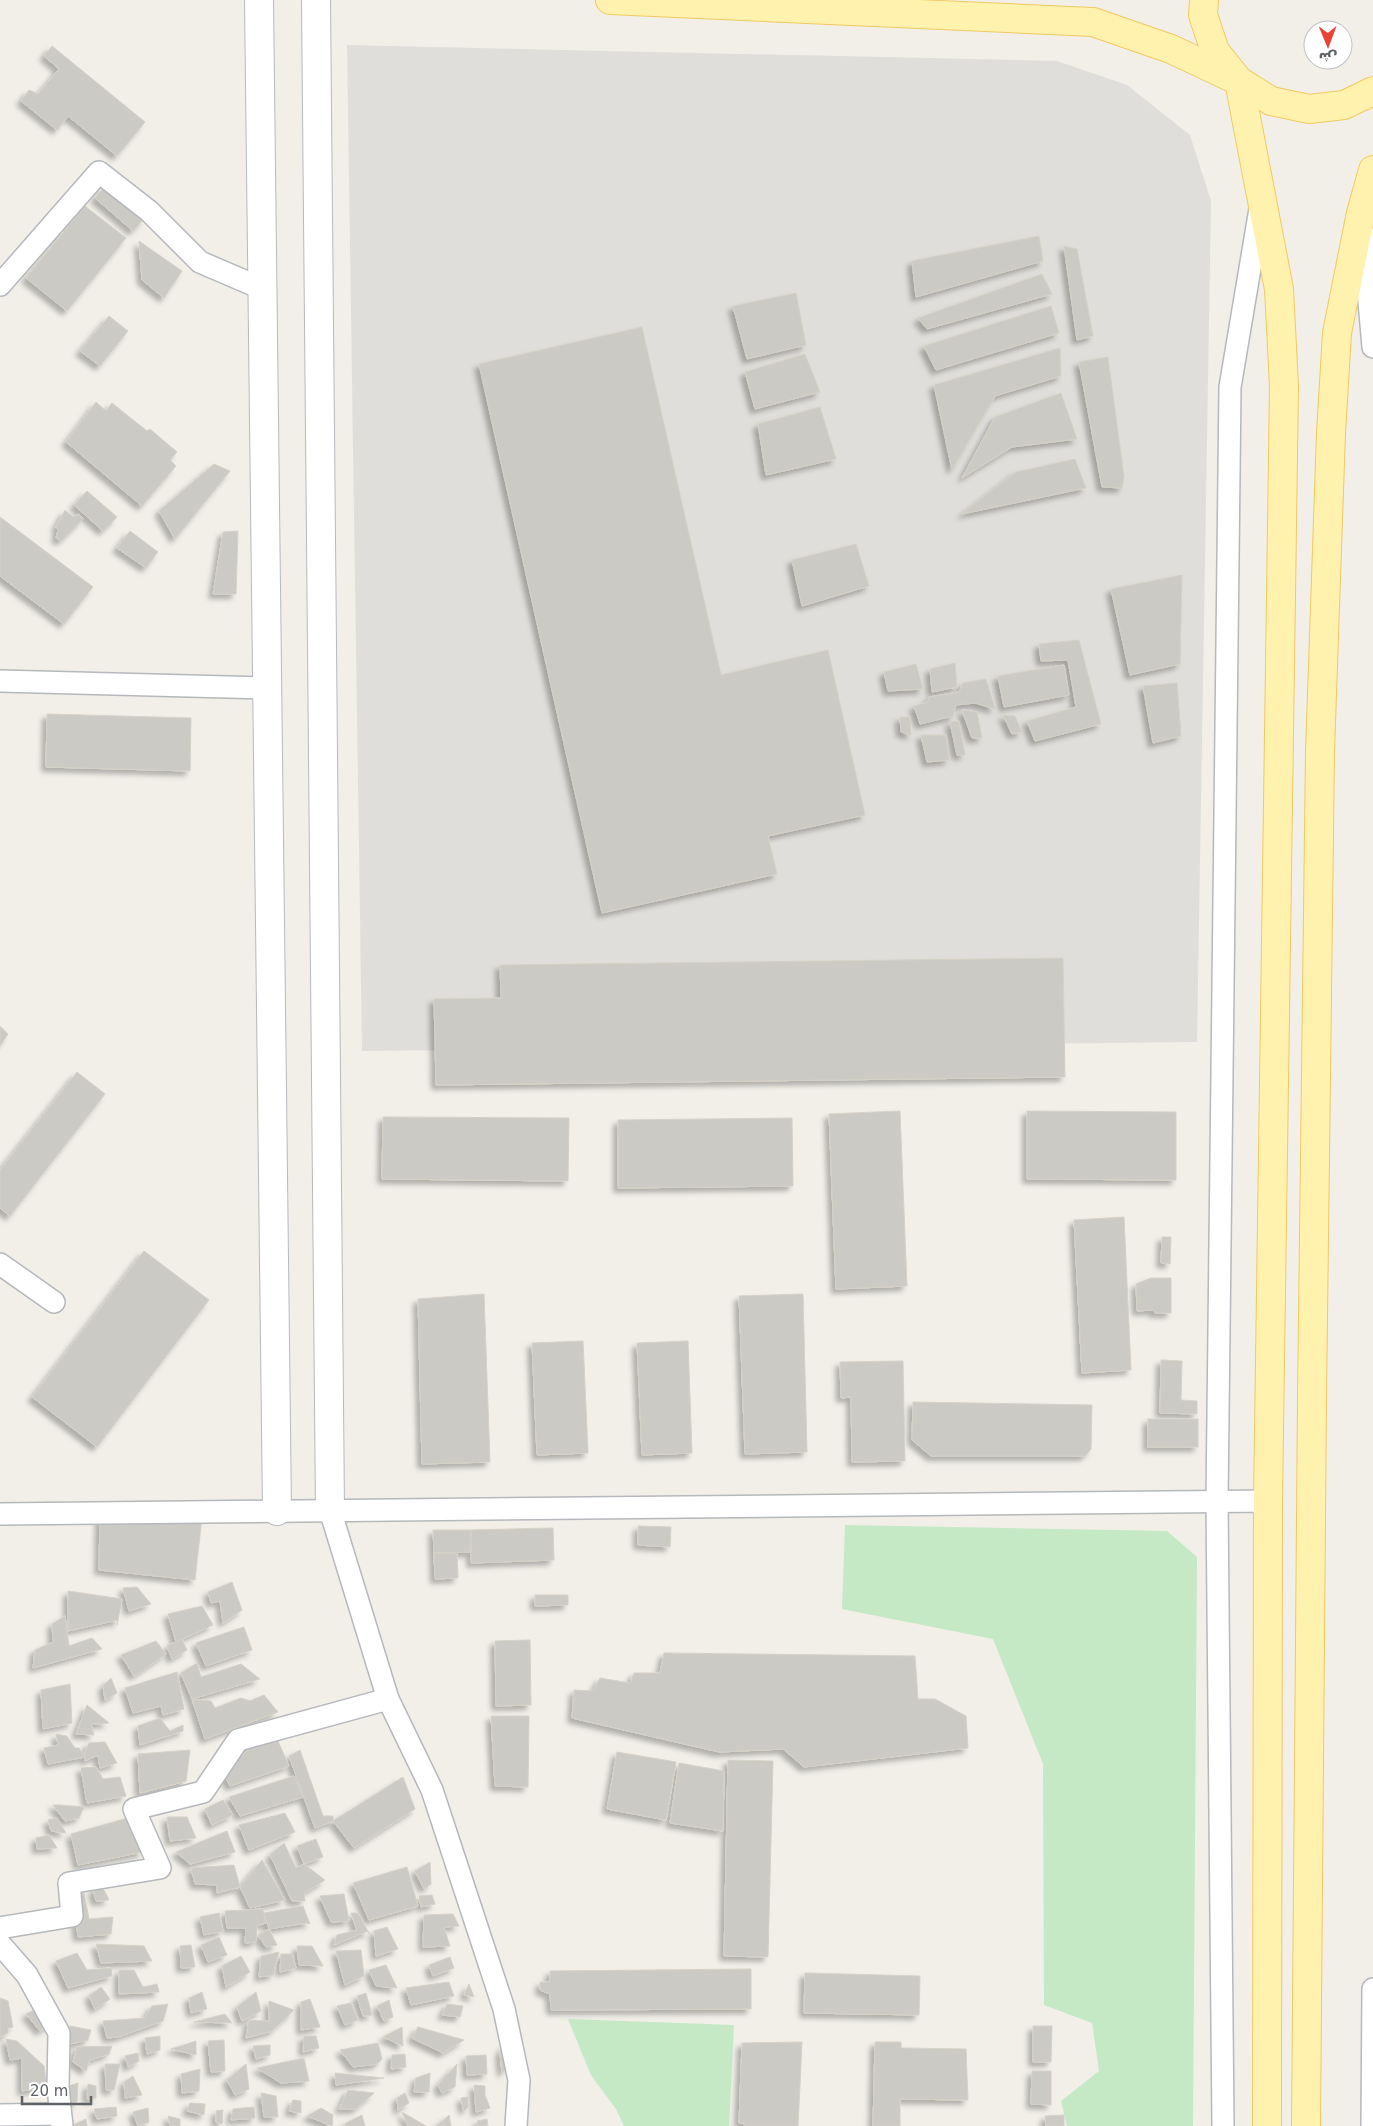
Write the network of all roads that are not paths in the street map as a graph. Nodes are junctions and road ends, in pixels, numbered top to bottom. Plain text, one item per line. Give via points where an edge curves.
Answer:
1 (259, 0) edge
2 (316, 0) edge
3 (610, 0) edge
4 (1204, 0) edge
5 (1239, 81) junction
6 (1373, 92) edge
7 (1373, 170) edge
8 (1261, 201) junction
9 (1361, 213) junction
10 (0, 285) edge
11 (263, 289) junction
12 (1373, 347) edge
13 (0, 681) edge
14 (267, 688) junction
15 (0, 1264) edge
16 (54, 1302) dead end
17 (1268, 1500) junction
18 (1217, 1501) junction
19 (330, 1510) junction
20 (277, 1511) junction
21 (0, 1514) edge
22 (388, 1699) junction
23 (0, 1928) edge
24 (0, 1944) edge
25 (1373, 1989) edge
26 (0, 2116) edge
27 (61, 2120) edge
28 (1, 2126) edge
29 (516, 2126) edge
30 (1223, 2126) edge
31 (1267, 2126) edge
32 (1306, 2126) edge
33 (1372, 2126) edge

1 - 11 main road
2 - 19 main road
3 - 5 main road via 1093,22 1171,49
4 - 5 main road via 1203,15 1215,51
5 - 6 main road via 1272,101 1309,109 1344,105
5 - 8 main road
7 - 9 main road
8 - 17 main road via 1278,289 1284,386
8 - 18 street via 1230,388
9 - 12 street
9 - 32 main road via 1337,333 1320,752
10 - 11 street via 99,172 149,211 200,262
11 - 14 main road
13 - 14 street
14 - 20 main road
15 - 16 street
17 - 18 street
17 - 31 main road
18 - 19 street
18 - 30 street
19 - 20 street
19 - 22 street
20 - 21 street
22 - 23 street via 238,1740 203,1792 134,1810 160,1868 69,1884 72,1916
22 - 29 street via 432,1790 504,2009 519,2080
24 - 27 street via 27,1975 60,2033 58,2088
25 - 33 street
26 - 27 street
26 - 28 street

